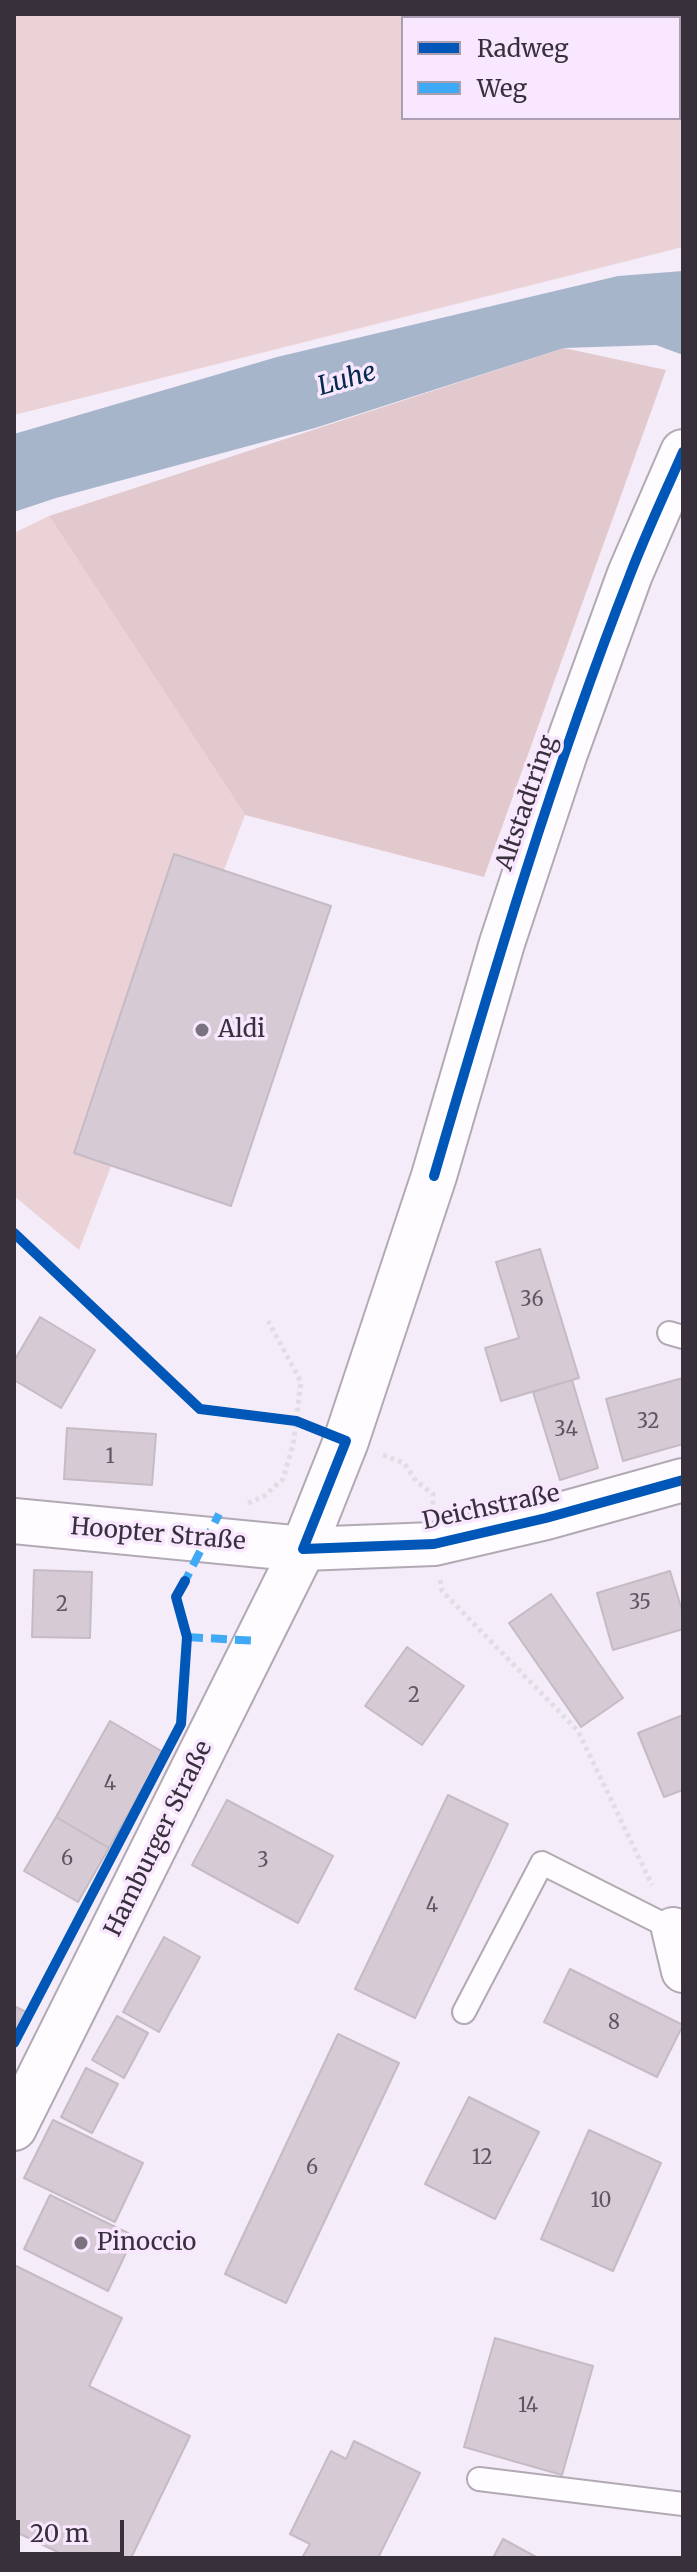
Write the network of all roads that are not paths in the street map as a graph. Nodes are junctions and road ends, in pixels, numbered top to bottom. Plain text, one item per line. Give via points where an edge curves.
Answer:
1 (683, 452) edge
2 (683, 1480) edge
3 (14, 1521) edge
4 (303, 1549) junction
5 (673, 1929) joint
6 (683, 1971) edge
7 (464, 2012) dead end
8 (14, 2128) edge
9 (479, 2479) dead end
10 (683, 2504) edge

1 - 4 main road, Altstadtring via 630,574 565,753 434,1176 346,1441
2 - 4 street, Deichstraße via 434,1544
3 - 4 main road, Hoopter Straße
4 - 8 main road, Hamburger Straße
5 - 6 street
5 - 7 lane via 542,1863
9 - 10 lane

